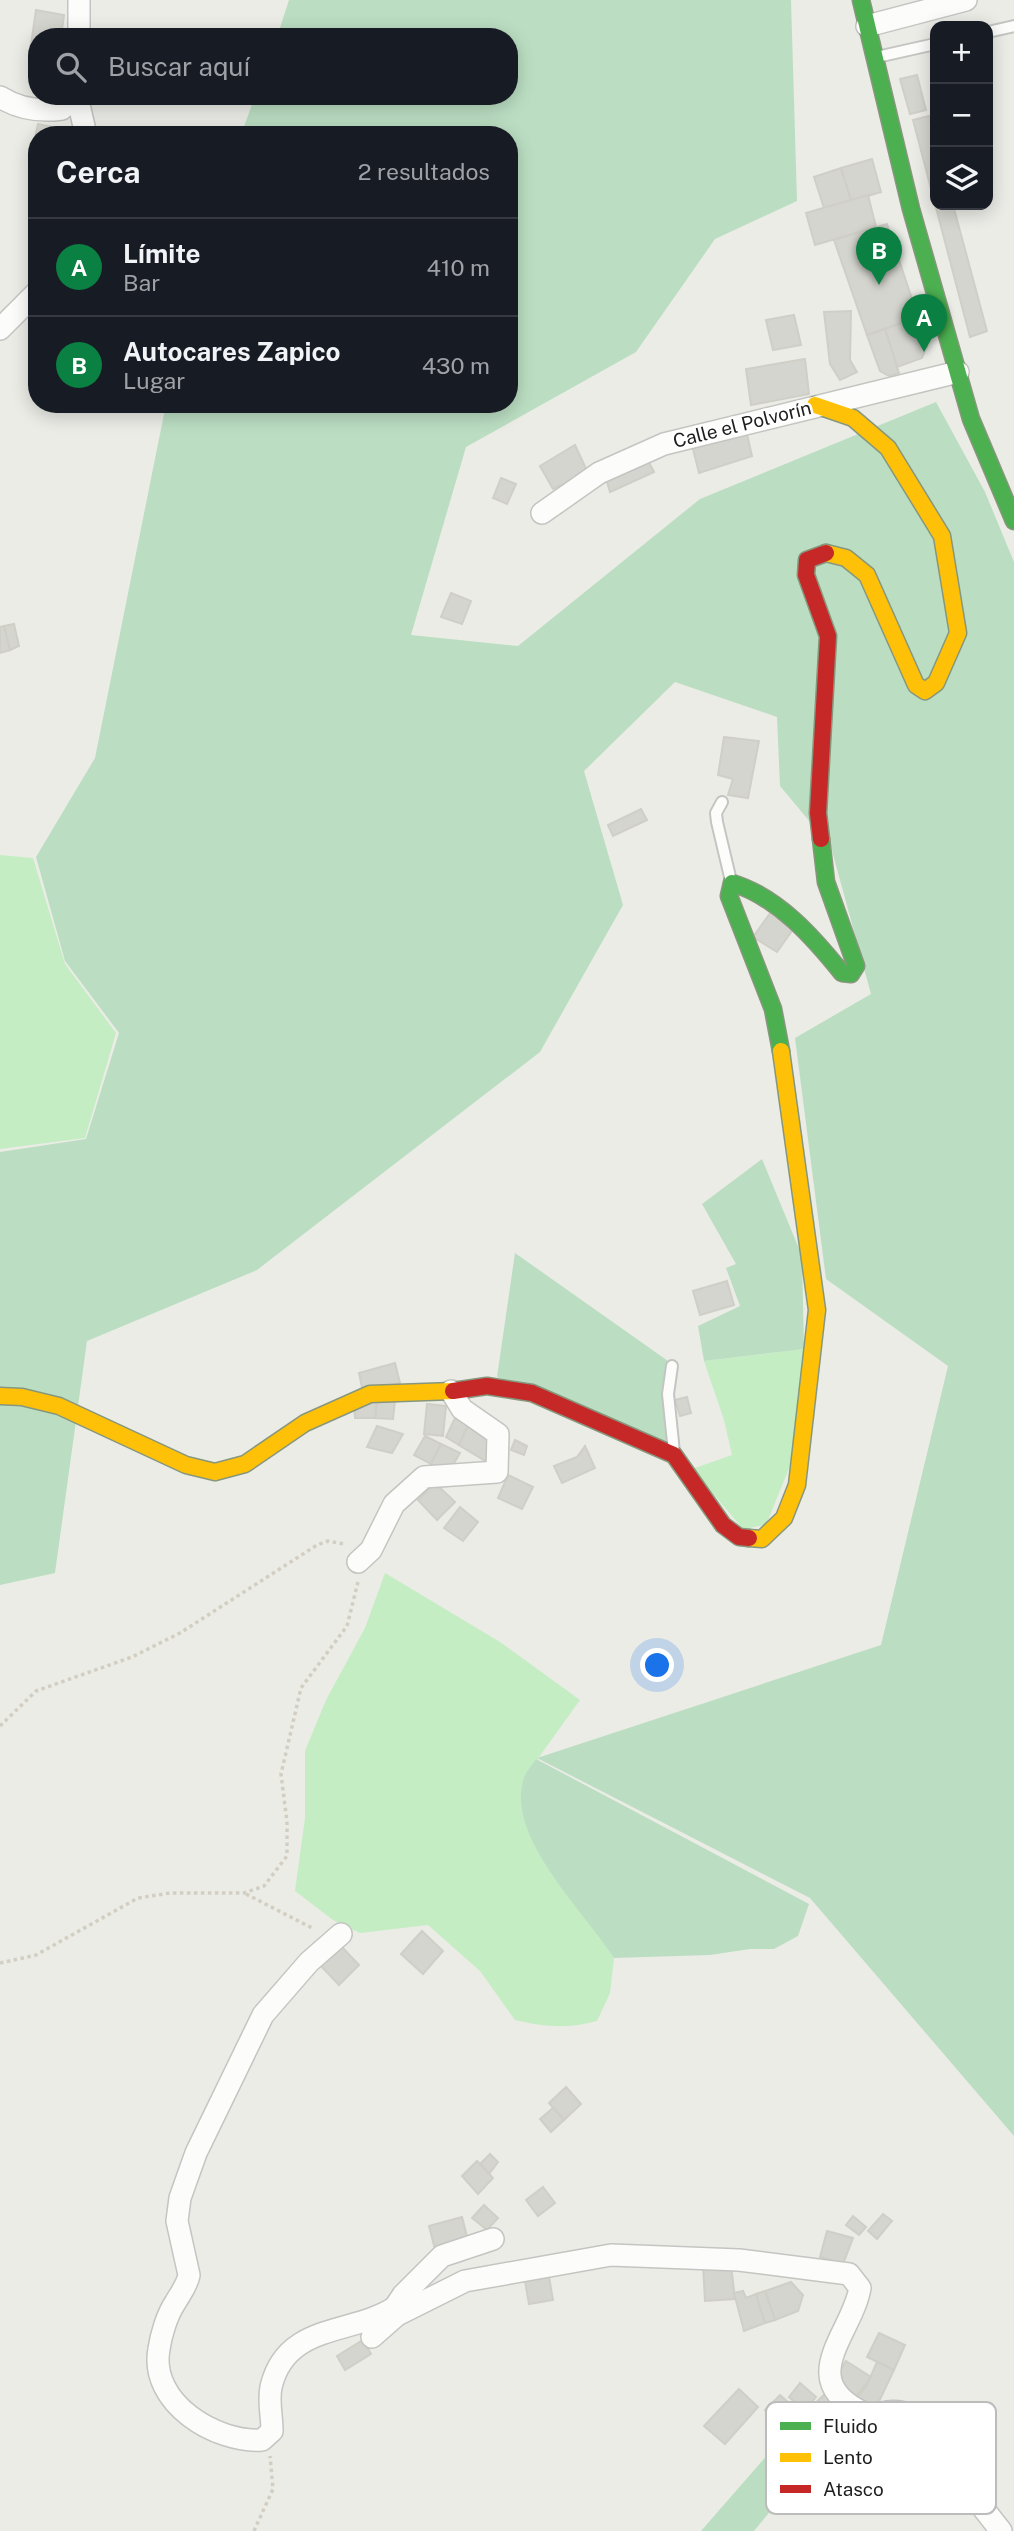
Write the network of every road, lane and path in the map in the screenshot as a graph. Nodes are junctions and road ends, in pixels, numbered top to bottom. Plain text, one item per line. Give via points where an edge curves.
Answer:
1 (79, 0) edge
2 (860, 0) edge
3 (965, 0) edge
4 (867, 26) junction
5 (1014, 26) edge
6 (79, 28) edge
7 (993, 31) edge
8 (930, 45) edge
9 (874, 58) junction
10 (0, 97) edge
11 (66, 105) edge
12 (78, 105) edge
13 (83, 126) edge
14 (28, 301) edge
15 (0, 328) edge
16 (958, 372) junction
17 (814, 405) junction
18 (542, 513) dead end
19 (1014, 522) edge
20 (722, 802) dead end
21 (732, 883) junction
22 (672, 1366) dead end
23 (451, 1391) junction
24 (0, 1396) edge
25 (674, 1455) junction
26 (358, 1562) junction
27 (0, 1726) edge
28 (244, 1894) junction
29 (335, 1940) joint
30 (0, 1963) edge
31 (493, 2239) dead end
32 (396, 2311) junction
33 (372, 2337) dead end
34 (847, 2402) edge
35 (269, 2436) junction
36 (989, 2514) edge
37 (254, 2531) edge
38 (1002, 2531) edge

1 - 6 street
2 - 4 street
3 - 4 street
4 - 9 street
5 - 7 lane
8 - 9 lane
9 - 16 street
10 - 11 street via 43,112
12 - 13 street
14 - 15 street
16 - 17 street, Calle el Polvorín
16 - 19 street via 971,419
17 - 18 street, Calle el Polvorín via 664,444 599,473
17 - 21 street via 853,418 888,448 942,536 958,633 936,683 925,691 916,685 867,575 838,552 819,552 807,560 806,575 828,636 820,826 826,881 856,966 851,974 842,973 792,919
20 - 21 lane via 717,822
21 - 25 street via 729,896 773,1009 781,1048 817,1310 797,1485 784,1518 762,1539 739,1537 723,1525
22 - 25 lane via 668,1394
23 - 24 street via 380,1391 361,1396 305,1423 245,1464 215,1472 186,1465 59,1406
23 - 25 street via 487,1386 532,1393
23 - 26 street via 462,1409 498,1434 497,1472 424,1477 394,1504 371,1550
26 - 27 path via 345,1545 328,1541 317,1545 180,1633 132,1657 36,1691
26 - 28 path via 358,1590 347,1626 301,1688 286,1746 281,1774 287,1856 264,1886
28 - 29 path
28 - 30 path via 170,1893 138,1898 36,1955
29 - 35 street via 262,2015 196,2153 177,2221 188,2259 187,2283 173,2306 158,2351 167,2388 182,2412 234,2436 253,2440
31 - 32 street via 442,2256 410,2287
32 - 33 street
32 - 34 street via 465,2281 622,2254 739,2260 849,2274 860,2288 830,2362 831,2381
32 - 35 street via 331,2329 296,2347 271,2384
35 - 37 path via 273,2489
36 - 38 street

